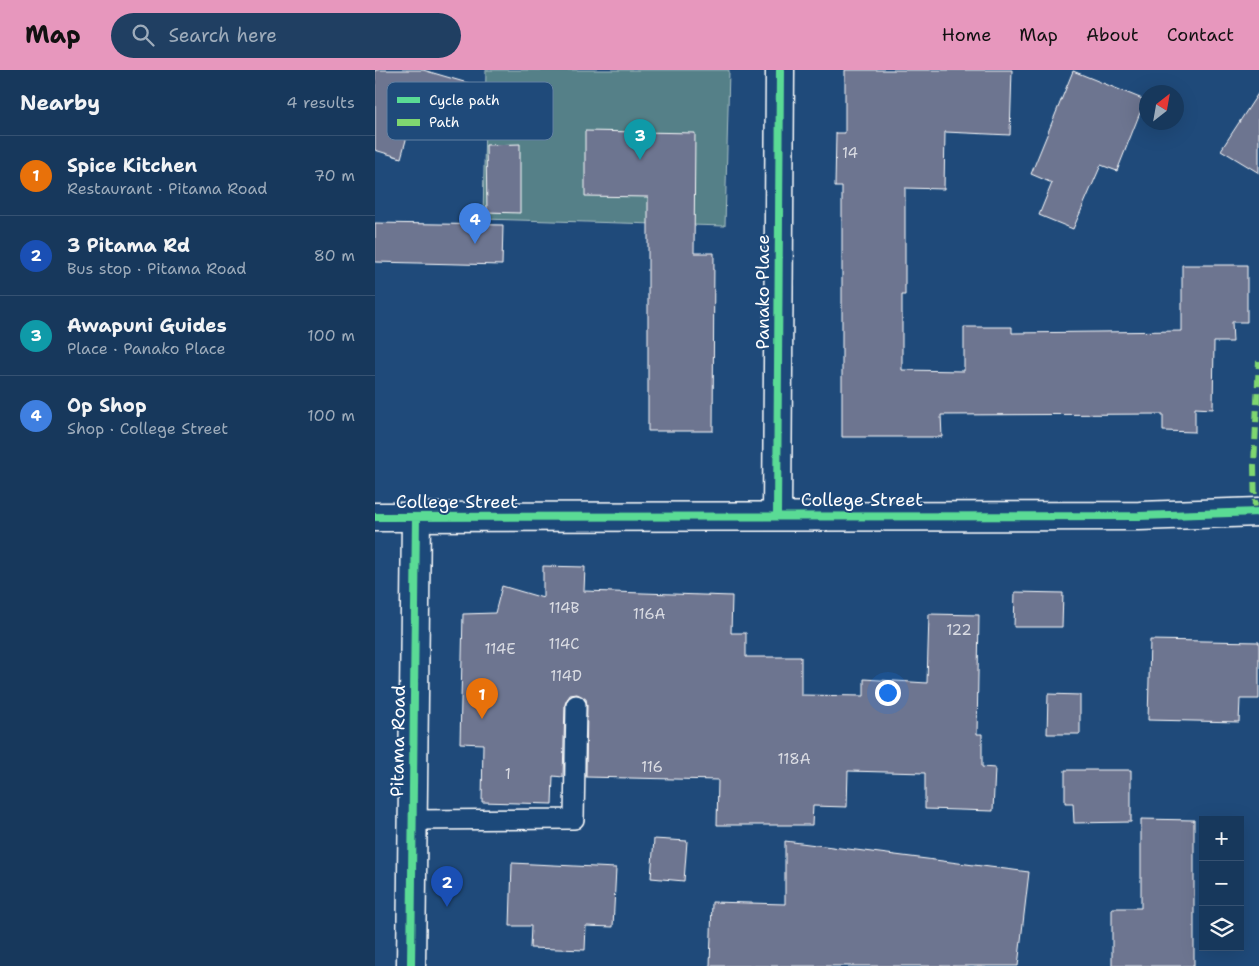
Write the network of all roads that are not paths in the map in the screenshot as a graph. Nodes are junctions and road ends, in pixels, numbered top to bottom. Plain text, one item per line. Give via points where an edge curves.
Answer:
1 (780, 70) edge
2 (1259, 512) edge
3 (777, 515) junction
4 (375, 516) edge
5 (416, 517) junction
6 (576, 705) dead end
7 (412, 820) junction
8 (411, 966) edge

1 - 3 street, Panako Place
2 - 3 street, College Street via 1139,516
3 - 5 street, College Street
4 - 5 street, College Street
5 - 7 street, Pitama Road
6 - 7 lane via 574,819
7 - 8 street, Pitama Road

